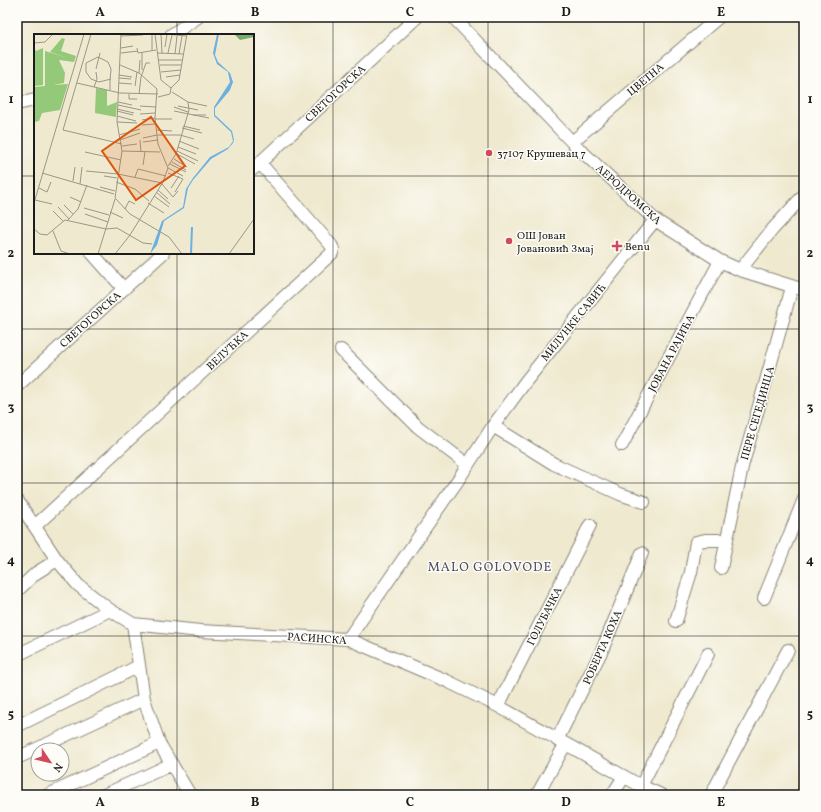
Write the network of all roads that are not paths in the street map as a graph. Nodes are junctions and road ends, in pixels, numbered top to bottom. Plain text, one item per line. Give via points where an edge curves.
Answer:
1 (198, 17) edge
2 (417, 17) edge
3 (453, 17) edge
4 (719, 17) edge
5 (172, 34) edge
6 (34, 100) edge
7 (17, 104) edge
8 (572, 142) junction
9 (256, 166) edge
10 (804, 195) edge
11 (655, 220) junction
12 (93, 254) edge
13 (162, 254) edge
14 (720, 261) junction
15 (740, 270) junction
16 (124, 288) junction
17 (798, 289) edge
18 (340, 350) dead end
19 (17, 386) edge
20 (493, 426) junction
21 (622, 444) dead end
22 (468, 465) junction
23 (804, 499) edge
24 (17, 500) edge
25 (644, 502) dead end
26 (590, 525) dead end
27 (35, 526) junction
28 (726, 540) junction
29 (642, 553) dead end
30 (57, 560) junction
31 (721, 568) dead end
32 (17, 591) edge
33 (764, 598) dead end
34 (110, 610) junction
35 (676, 621) dead end
36 (133, 624) junction
37 (348, 639) junction
38 (788, 650) dead end
39 (708, 654) dead end
40 (17, 655) edge
41 (139, 666) junction
42 (144, 699) junction
43 (498, 706) junction
44 (17, 726) edge
45 (561, 742) junction
46 (159, 743) junction
47 (17, 758) edge
48 (172, 764) junction
49 (624, 777) junction
50 (641, 786) junction
51 (804, 792) edge
52 (48, 795) edge
53 (104, 795) edge
54 (190, 795) edge
55 (537, 795) edge
56 (612, 795) edge
57 (661, 795) edge
58 (711, 795) edge
59 (802, 795) edge

1 - 5 street
2 - 9 street, СВЕТОГОРСКА
3 - 8 street, АЕРОДРОМСКА
4 - 8 street, ЦВЕТНА
6 - 7 street
8 - 11 street, АЕРОДРОМСКА
9 - 27 street, ВЕЛУЋКА via 331,245 332,253
10 - 15 street
11 - 14 street, АЕРОДРОМСКА
11 - 20 street, МИЛУНКЕ САВИЋ via 551,349
12 - 16 street
13 - 16 street, СВЕТОГОРСКА
14 - 15 street, АЕРОДРОМСКА
14 - 21 street, ЈОВАНА РАЈИЋА
15 - 17 street, АЕРОДРОМСКА
16 - 19 street, СВЕТОГОРСКА
17 - 28 street, ПЕРЕ СЕГЕДИНЦА via 742,467
18 - 22 street via 418,427
20 - 22 street, МИЛУНКЕ САВИЋ
20 - 25 street via 554,464
22 - 37 street, МИЛУНКЕ САВИЋ
23 - 33 street
24 - 27 street, РАСИНСКА
26 - 43 street, ГОЛУБАЧКА
27 - 30 street, РАСИНСКА
28 - 31 street, ПЕРЕ СЕГЕДИНЦА
28 - 35 street via 696,542
29 - 45 street, РОБЕРТА КОХА
30 - 32 street
30 - 34 street, РАСИНСКА via 78,585
34 - 36 street, РАСИНСКА
34 - 40 street
36 - 37 street, РАСИНСКА via 200,631
36 - 41 street
37 - 43 street, РАСИНСКА via 447,680
38 - 58 street
39 - 50 street
41 - 42 street
41 - 44 street
42 - 46 street
42 - 47 street
43 - 45 street, РАСИНСКА
45 - 49 street, РАСИНСКА
45 - 55 street, РОБЕРТА КОХА
46 - 48 street
46 - 52 street
48 - 53 street
48 - 54 street
49 - 50 street, РАСИНСКА
49 - 56 street
50 - 57 street, РАСИНСКА
51 - 59 street

